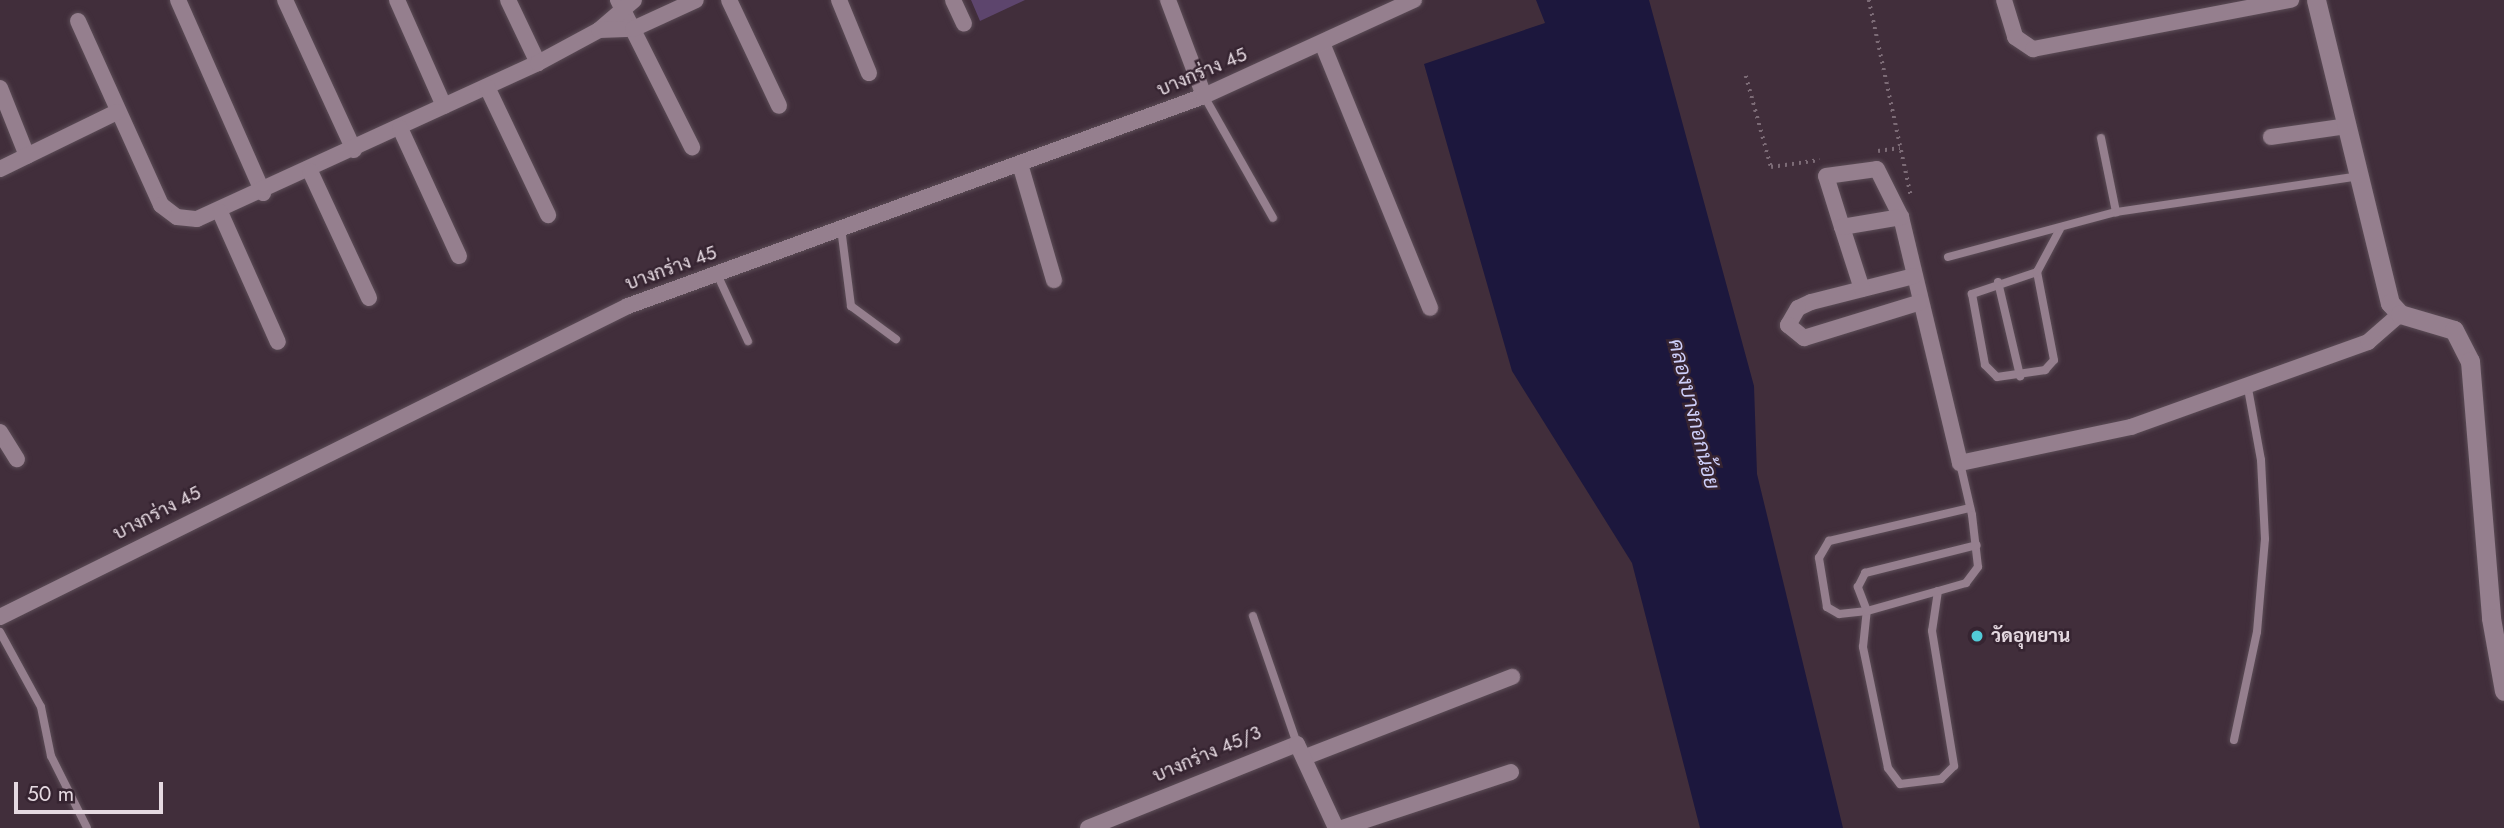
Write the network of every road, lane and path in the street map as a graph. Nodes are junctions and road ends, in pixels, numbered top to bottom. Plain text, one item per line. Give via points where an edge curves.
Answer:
1 (178, 0) edge
2 (285, 0) edge
3 (397, 0) edge
4 (508, 0) edge
5 (696, 0) edge
6 (729, 0) edge
7 (839, 0) edge
8 (953, 0) edge
9 (1168, 0) edge
10 (1414, 0) edge
11 (2004, 0) edge
12 (2291, 0) edge
13 (2316, 0) edge
14 (624, 2) edge
15 (1379, 7) edge
16 (78, 21) dead end
17 (964, 24) dead end
18 (633, 29) junction
19 (599, 30) junction
20 (1322, 43) junction
21 (538, 63) junction
22 (869, 73) dead end
23 (1746, 76) dead end
24 (487, 87) junction
25 (0, 88) edge
26 (1204, 96) junction
27 (444, 106) junction
28 (779, 106) dead end
29 (117, 112) junction
30 (2347, 126) junction
31 (400, 128) junction
32 (2271, 137) dead end
33 (2101, 138) dead end
34 (692, 147) dead end
35 (1900, 148) dead end
36 (354, 150) junction
37 (1875, 152) dead end
38 (27, 156) junction
39 (1823, 159) dead end
40 (1020, 164) junction
41 (0, 169) edge
42 (310, 171) junction
43 (2359, 176) junction
44 (263, 193) junction
45 (220, 212) junction
46 (2116, 212) junction
47 (548, 215) dead end
48 (1900, 217) junction
49 (1273, 218) dead end
50 (1842, 227) junction
51 (2060, 228) junction
52 (841, 229) junction
53 (459, 257) dead end
54 (1948, 257) dead end
55 (2036, 272) junction
56 (717, 274) junction
57 (1914, 276) junction
58 (1054, 280) dead end
59 (1998, 282) junction
60 (1862, 289) junction
61 (369, 298) dead end
62 (1921, 302) junction
63 (1430, 308) dead end
64 (2400, 314) junction
65 (896, 339) dead end
66 (748, 341) dead end
67 (278, 342) dead end
68 (2020, 376) junction
69 (2246, 381) junction
70 (0, 432) edge
71 (17, 459) dead end
72 (1959, 463) junction
73 (1970, 508) junction
74 (1977, 545) junction
75 (1938, 591) junction
76 (1867, 611) junction
77 (0, 617) edge
78 (1253, 617) dead end
79 (0, 632) edge
80 (1512, 677) dead end
81 (2504, 691) edge
82 (2234, 740) dead end
83 (1302, 750) junction
84 (1511, 772) dead end
85 (87, 828) edge
86 (1087, 828) edge
87 (1336, 828) edge
88 (1342, 828) edge

1 - 44 street
2 - 36 street
3 - 27 street
4 - 21 street
5 - 18 street
6 - 28 street
7 - 22 street
8 - 17 street
9 - 26 street
10 - 15 street, บางกร่าง 45
11 - 12 street via 2015,37 2032,49
13 - 30 street
14 - 18 street
14 - 19 street
15 - 20 street, บางกร่าง 45
16 - 29 street
18 - 19 street
18 - 34 street
19 - 21 street
20 - 26 street, บางกร่าง 45
20 - 63 street
21 - 24 street
23 - 39 path via 1771,167
24 - 27 street
24 - 47 street
25 - 38 street
26 - 40 street, บางกร่าง 45
26 - 49 lane
27 - 31 street
29 - 38 street
29 - 45 street via 161,205 177,217
30 - 32 street
30 - 43 street
31 - 36 street
31 - 53 street
33 - 46 lane
35 - 37 path
36 - 42 street
38 - 41 street
40 - 52 street, บางกร่าง 45
40 - 58 street
42 - 44 street
42 - 61 street
43 - 46 lane
43 - 64 street via 2387,293
44 - 45 street
45 - 67 street
46 - 51 lane
48 - 50 street
48 - 50 street via 1886,176 1868,168 1826,176
48 - 57 street
50 - 60 street
51 - 54 lane
51 - 55 lane
52 - 56 street, บางกร่าง 45
52 - 65 lane via 851,306
55 - 59 lane
55 - 68 lane via 2054,360 2045,370
56 - 66 lane
56 - 77 street, บางกร่าง 45 via 615,312
57 - 60 street
57 - 62 street
59 - 68 lane
59 - 68 lane via 1978,289 1970,302 1985,365 1997,376
60 - 62 street via 1798,308 1788,325 1804,338
62 - 72 street
64 - 69 street via 2368,342
64 - 81 street via 2454,330 2470,361 2491,618
69 - 72 street via 2088,440
69 - 82 lane via 2261,460 2265,540 2257,632
70 - 71 street
72 - 73 lane
73 - 74 lane
73 - 76 lane via 1829,541 1819,558 1827,607 1839,614
74 - 75 lane via 1974,577
74 - 76 lane via 1865,573 1858,587
75 - 76 lane
75 - 76 lane via 1932,631 1956,755 1941,779 1900,784 1888,768 1863,647
78 - 83 lane
79 - 85 lane via 41,706 51,756
80 - 83 street, บางกร่าง 45/3
83 - 86 street, บางกร่าง 45/3
83 - 87 street
84 - 88 street

